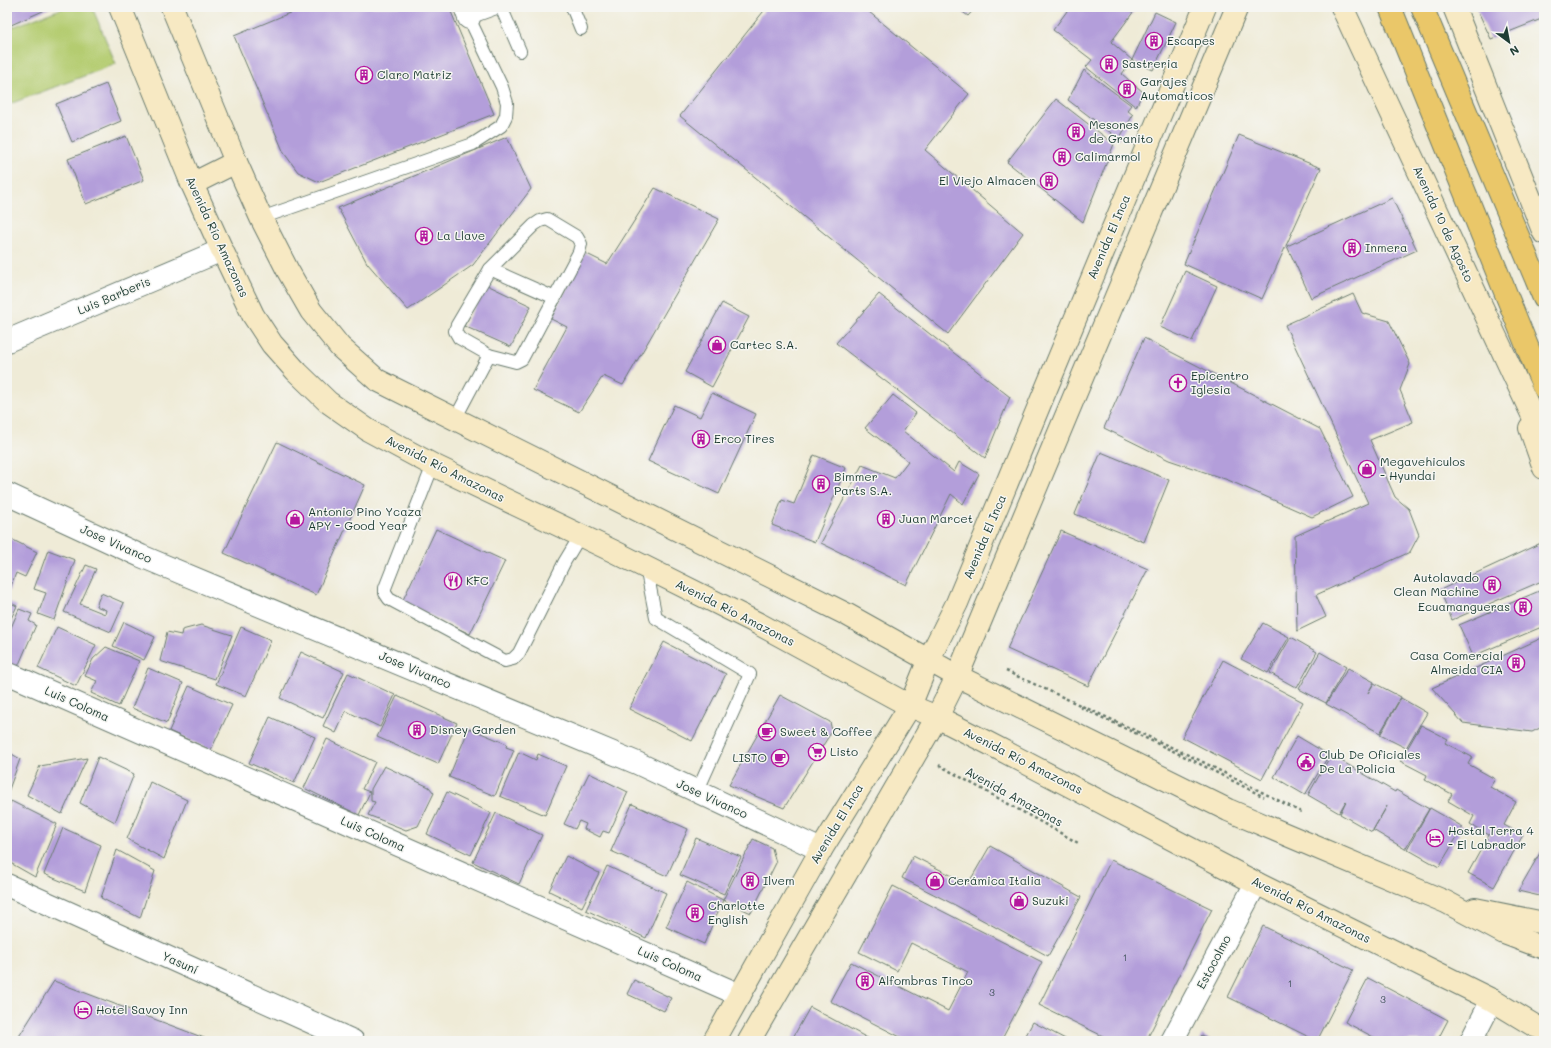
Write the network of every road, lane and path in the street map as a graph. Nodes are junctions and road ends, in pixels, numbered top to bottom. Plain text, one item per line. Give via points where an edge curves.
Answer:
1 (120, 7) edge
2 (172, 7) edge
3 (500, 7) edge
4 (572, 7) edge
5 (1205, 7) edge
6 (1237, 7) edge
7 (1342, 7) edge
8 (1390, 7) edge
9 (1422, 7) edge
10 (1454, 7) edge
11 (467, 13) edge
12 (581, 29) dead end
13 (520, 51) dead end
14 (236, 162) junction
15 (192, 184) junction
16 (261, 218) junction
17 (1544, 233) edge
18 (222, 250) junction
19 (490, 269) junction
20 (555, 298) junction
21 (1544, 298) edge
22 (7, 341) edge
23 (490, 355) junction
24 (1516, 378) junction
25 (1544, 388) edge
26 (455, 419) junction
27 (1544, 440) edge
28 (432, 465) junction
29 (1544, 468) edge
30 (7, 494) edge
31 (580, 536) junction
32 (646, 568) junction
33 (929, 659) junction
34 (1005, 670) dead end
35 (7, 673) edge
36 (957, 676) junction
37 (910, 706) junction
38 (937, 717) junction
39 (939, 765) dead end
40 (697, 792) junction
41 (1303, 813) dead end
42 (1080, 844) dead end
43 (821, 850) junction
44 (1256, 883) junction
45 (7, 885) edge
46 (1446, 902) junction
47 (1544, 923) edge
48 (1544, 948) edge
49 (740, 995) junction
50 (1492, 1000) junction
51 (1541, 1029) edge
52 (352, 1041) edge
53 (714, 1041) edge
54 (749, 1041) edge
55 (1172, 1041) edge
56 (1471, 1041) edge

1 - 15 main road, Avenida Río Amazonas
2 - 14 main road
3 - 11 lane
3 - 13 lane
4 - 12 lane
5 - 33 main road, Avenida El Inca via 960,596
6 - 36 main road
7 - 24 main road, Avenida 10 de Agosto
8 - 25 main road
9 - 21 main road
10 - 17 main road
11 - 16 lane via 507,103 506,116 501,126 473,144
14 - 15 main road
14 - 16 main road
15 - 18 main road, Avenida Río Amazonas
16 - 26 main road via 311,311 340,346 377,380
18 - 22 street, Luis Barberis
18 - 28 main road, Avenida Río Amazonas via 253,314 272,344 296,371 328,402 368,430
19 - 20 lane
19 - 20 lane via 534,225 547,219 577,237 581,244
19 - 23 lane via 455,332 459,338
20 - 23 lane via 522,359 516,362
23 - 26 lane
24 - 27 main road, Avenida 10 de Agosto
24 - 29 main road
26 - 33 main road via 839,611
28 - 31 main road, Avenida Río Amazonas
28 - 31 lane via 385,593 389,598 505,661 513,659 519,653
30 - 40 street, Jose Vivanco via 141,556 637,763
31 - 32 main road, Avenida Río Amazonas
32 - 37 main road, Avenida Río Amazonas via 759,624
32 - 40 lane via 656,618 750,674
33 - 36 main road
33 - 37 main road, Avenida El Inca
34 - 41 path via 1196,759
35 - 49 street, Luis Coloma
36 - 38 main road
36 - 46 main road via 1228,810
37 - 38 main road, Avenida Río Amazonas
37 - 43 main road, Avenida El Inca
38 - 44 main road, Avenida Río Amazonas
38 - 54 main road
39 - 42 path, Avenida Amazonas
40 - 43 street, Jose Vivanco
43 - 49 main road, Avenida El Inca
44 - 50 main road, Avenida Río Amazonas
44 - 55 street, Estocolmo
45 - 52 street, Yasuní
46 - 47 main road
46 - 48 main road via 1504,933
49 - 53 main road, Avenida El Inca
50 - 51 main road, Avenida Río Amazonas
50 - 56 street

